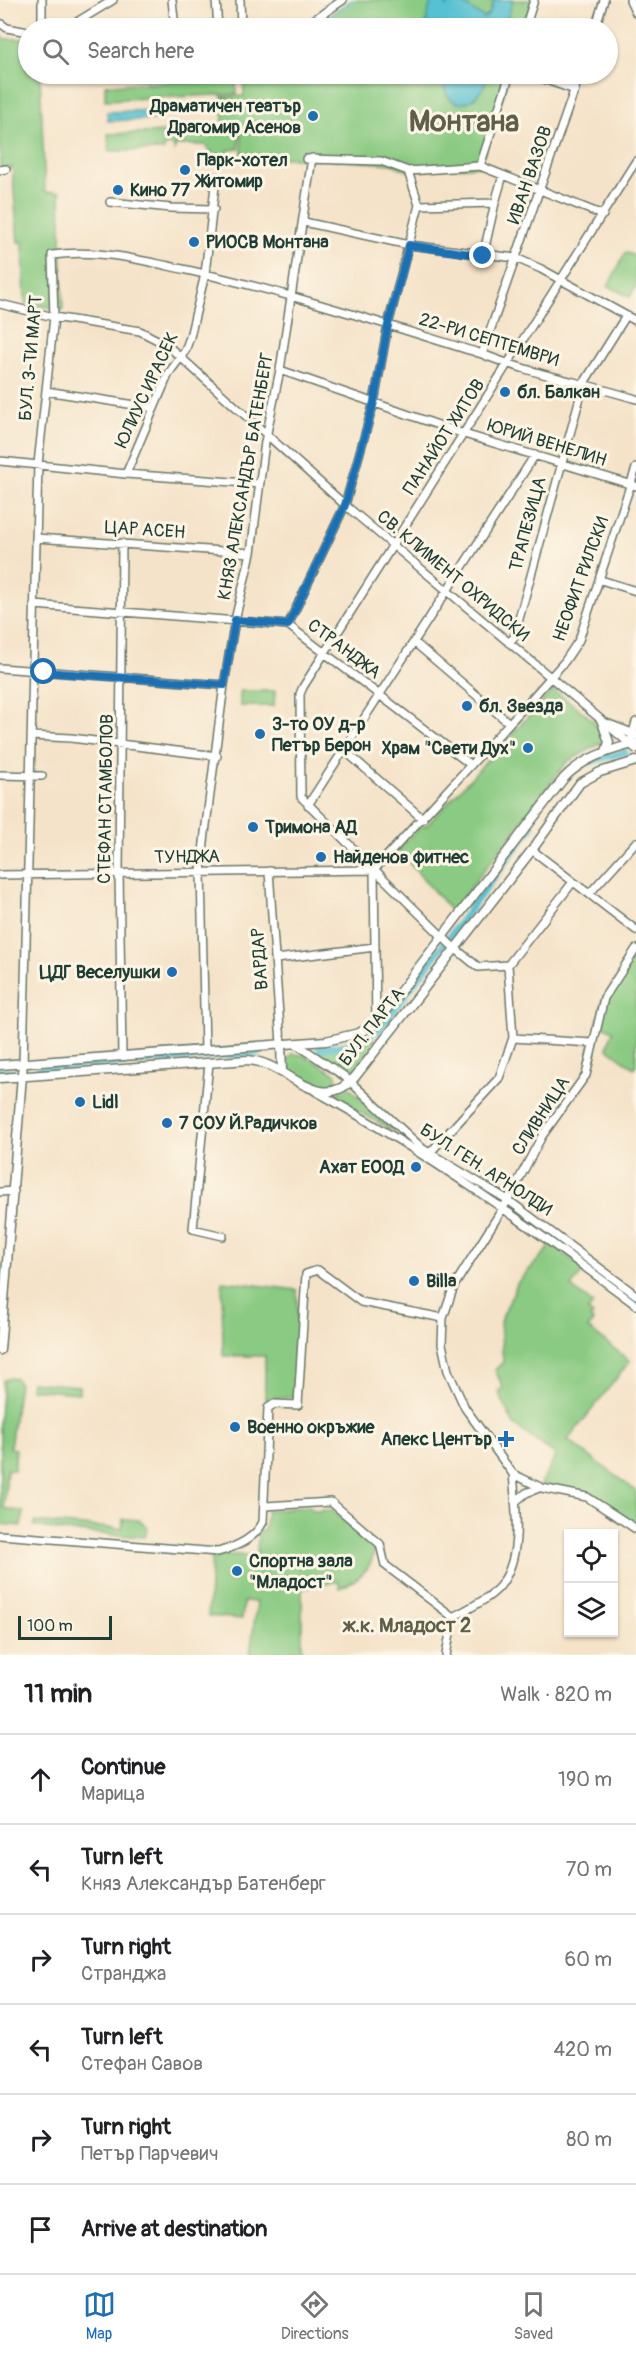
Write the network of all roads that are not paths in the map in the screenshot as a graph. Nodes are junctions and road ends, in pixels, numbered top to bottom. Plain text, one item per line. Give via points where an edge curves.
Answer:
1 (42, 0) edge
2 (113, 0) edge
3 (172, 0) edge
4 (216, 0) edge
5 (240, 0) edge
6 (343, 0) edge
7 (534, 0) edge
8 (604, 0) edge
9 (630, 0) edge
10 (105, 2) edge
11 (636, 13) edge
12 (42, 18) edge
13 (82, 18) edge
14 (174, 18) edge
15 (217, 18) edge
16 (241, 18) edge
17 (317, 18) edge
18 (528, 18) edge
19 (598, 18) edge
20 (0, 23) edge
21 (18, 30) edge
22 (507, 84) edge
23 (558, 84) edge
24 (577, 84) edge
25 (575, 90) junction
26 (636, 161) edge
27 (480, 166) junction
28 (408, 171) junction
29 (503, 175) junction
30 (216, 177) dead end
31 (541, 189) junction
32 (110, 202) dead end
33 (495, 203) junction
34 (419, 205) junction
35 (214, 209) junction
36 (603, 215) junction
37 (304, 222) junction
38 (409, 245) junction
39 (52, 255) joint
40 (483, 256) junction
41 (516, 258) junction
42 (205, 274) junction
43 (561, 281) junction
44 (291, 296) junction
45 (0, 304) edge
46 (626, 316) junction
47 (54, 317) junction
48 (636, 321) edge
49 (388, 325) junction
50 (482, 354) junction
51 (181, 357) junction
52 (508, 365) junction
53 (280, 370) junction
54 (584, 383) junction
55 (46, 391) junction
56 (636, 399) edge
57 (374, 402) junction
58 (154, 408) junction
59 (464, 434) junction
60 (266, 435) junction
61 (535, 455) junction
62 (0, 461) edge
63 (560, 462) junction
64 (38, 464) junction
65 (636, 468) edge
66 (126, 474) junction
67 (259, 484) junction
68 (633, 485) edge
69 (345, 505) junction
70 (36, 538) junction
71 (122, 543) junction
72 (393, 543) junction
73 (251, 554) junction
74 (601, 580) junction
75 (636, 591) edge
76 (446, 592) junction
77 (34, 605) junction
78 (122, 612) junction
79 (235, 620) junction
80 (288, 625) junction
81 (414, 642) junction
82 (509, 643) junction
83 (324, 653) junction
84 (0, 668) edge
85 (33, 671) junction
86 (122, 677) junction
87 (550, 677) junction
88 (224, 685) junction
89 (380, 695) junction
90 (602, 722) junction
91 (636, 722) edge
92 (509, 723) junction
93 (31, 736) junction
94 (634, 741) edge
95 (121, 745) junction
96 (344, 750) junction
97 (606, 752) junction
98 (217, 756) junction
99 (636, 761) edge
100 (471, 765) junction
101 (0, 775) edge
102 (30, 776) junction
103 (42, 776) dead end
104 (308, 805) junction
105 (423, 819) junction
106 (636, 842) edge
107 (532, 850) junction
108 (374, 870) junction
109 (269, 871) junction
110 (201, 872) junction
111 (119, 873) junction
112 (0, 875) edge
113 (28, 875) junction
114 (573, 882) junction
115 (589, 894) junction
116 (636, 930) edge
117 (448, 943) junction
118 (375, 946) junction
119 (636, 949) edge
120 (276, 959) junction
121 (507, 965) junction
122 (376, 1023) junction
123 (513, 1038) junction
124 (295, 1043) junction
125 (592, 1043) junction
126 (281, 1044) junction
127 (206, 1050) junction
128 (122, 1056) junction
129 (282, 1060) junction
130 (23, 1063) junction
131 (209, 1063) junction
132 (0, 1065) edge
133 (282, 1072) junction
134 (22, 1076) junction
135 (0, 1078) edge
136 (351, 1081) junction
137 (312, 1090) junction
138 (427, 1156) junction
139 (14, 1191) junction
140 (0, 1192) edge
141 (506, 1203) junction
142 (223, 1236) dead end
143 (3, 1268) edge
144 (636, 1295) edge
145 (636, 1304) edge
146 (443, 1318) junction
147 (0, 1350) edge
148 (513, 1474) junction
149 (542, 1488) junction
150 (515, 1502) junction
151 (265, 1506) junction
152 (636, 1529) edge
153 (0, 1535) edge
154 (453, 1617) junction
155 (446, 1655) edge

1 - 12 street
2 - 10 street
3 - 14 street
4 - 15 street
5 - 16 street
6 - 17 street
7 - 18 street
8 - 19 street
9 - 11 street
10 - 13 street
20 - 21 street
22 - 27 street
23 - 25 street
24 - 25 street, ИВАН ВАЗОВ
25 - 31 street, ИВАН ВАЗОВ
26 - 36 street, ПАНАЙОТ ХИТОВ
27 - 28 street
27 - 29 street
28 - 34 street
28 - 37 street, КНЯЗ АЛЕКСАНДЪР БАТЕНБЕРГ via 381,161 309,159
29 - 31 street
29 - 33 street
30 - 35 street, ЮЛИУС ИРАСЕК
31 - 36 street
31 - 41 street, ИВАН ВАЗОВ
32 - 35 street
33 - 34 street
33 - 40 street
34 - 38 street
35 - 42 street, ЮЛИУС ИРАСЕК
36 - 43 street, ПАНАЙОТ ХИТОВ
37 - 38 street
37 - 44 street, КНЯЗ АЛЕКСАНДЪР БАТЕНБЕРГ
38 - 40 street
38 - 49 street
39 - 42 street, 22-РИ СЕПТЕМВРИ via 99,252
39 - 47 street, БУЛ. 3-ТИ МАРТ
40 - 41 street
41 - 43 street
41 - 50 street, ИВАН ВАЗОВ
42 - 44 street, 22-РИ СЕПТЕМВРИ
42 - 51 street, ЮЛИУС ИРАСЕК via 190,337
43 - 46 street
43 - 52 street, ПАНАЙОТ ХИТОВ
44 - 49 street, 22-РИ СЕПТЕМВРИ
44 - 53 street, КНЯЗ АЛЕКСАНДЪР БАТЕНБЕРГ
45 - 47 street, СВ. КЛИМЕНТ ОХРИДСКИ
46 - 48 street
46 - 54 street, ТРАПЕЗИЦА
47 - 51 street, СВ. КЛИМЕНТ ОХРИДСКИ via 140,331
47 - 55 street, БУЛ. 3-ТИ МАРТ
49 - 50 street, 22-РИ СЕПТЕМВРИ
49 - 57 street
50 - 52 street, 22-РИ СЕПТЕМВРИ
51 - 58 street, ЮЛИУС ИРАСЕК via 169,373
51 - 60 street, СВ. КЛИМЕНТ ОХРИДСКИ
52 - 54 street, 22-РИ СЕПТЕМВРИ
52 - 59 street, ПАНАЙОТ ХИТОВ
53 - 57 street, ЮРИЙ ВЕНЕЛИН
53 - 60 street, КНЯЗ АЛЕКСАНДЪР БАТЕНБЕРГ
54 - 56 street, 22-РИ СЕПТЕМВРИ
54 - 63 street, ТРАПЕЗИЦА
55 - 58 street
55 - 64 street, БУЛ. 3-ТИ МАРТ
57 - 59 street, ЮРИЙ ВЕНЕЛИН
57 - 69 street
58 - 66 street, ЮЛИУС ИРАСЕК
59 - 61 street, ЮРИЙ ВЕНЕЛИН
59 - 72 street, ПАНАЙОТ ХИТОВ
60 - 67 street, КНЯЗ АЛЕКСАНДЪР БАТЕНБЕРГ
60 - 69 street, СВ. КЛИМЕНТ ОХРИДСКИ
61 - 63 street, ЮРИЙ ВЕНЕЛИН
61 - 76 street
62 - 64 street
63 - 68 street, ЮРИЙ ВЕНЕЛИН
63 - 82 street, ТРАПЕЗИЦА via 514,637
64 - 66 street
64 - 70 street, БУЛ. 3-ТИ МАРТ
65 - 68 street, НЕОФИТ РИЛСКИ
66 - 67 street
67 - 73 street, КНЯЗ АЛЕКСАНДЪР БАТЕНБЕРГ
68 - 74 street, НЕОФИТ РИЛСКИ
69 - 72 street, СВ. КЛИМЕНТ ОХРИДСКИ
69 - 80 street
70 - 71 street, ЦАР АСЕН
70 - 77 street, БУЛ. 3-ТИ МАРТ
71 - 73 street, ЦАР АСЕН
71 - 78 street, СТЕФАН СТАМБОЛОВ
72 - 76 street, СВ. КЛИМЕНТ ОХРИДСКИ
72 - 83 street, ПАНАЙОТ ХИТОВ
73 - 79 street, КНЯЗ АЛЕКСАНДЪР БАТЕНБЕРГ
74 - 75 street
74 - 87 street, НЕОФИТ РИЛСКИ via 579,640
76 - 81 street
76 - 82 street, СВ. КЛИМЕНТ ОХРИДСКИ
77 - 78 street, СТРАНДЖА
77 - 85 street, БУЛ. 3-ТИ МАРТ
78 - 79 street, СТРАНДЖА
78 - 86 street, СТЕФАН СТАМБОЛОВ
79 - 80 street, СТРАНДЖА
79 - 88 street, КНЯЗ АЛЕКСАНДЪР БАТЕНБЕРГ
80 - 83 street, СТРАНДЖА
81 - 89 street
81 - 92 street
82 - 87 street, СВ. КЛИМЕНТ ОХРИДСКИ
83 - 89 street, СТРАНДЖА
83 - 104 street, ПАНАЙОТ ХИТОВ via 300,694 300,794
84 - 85 street
85 - 86 street
85 - 93 street, БУЛ. 3-ТИ МАРТ
86 - 88 street
86 - 95 street, СТЕФАН СТАМБОЛОВ
87 - 90 street, СВ. КЛИМЕНТ ОХРИДСКИ
87 - 92 street, НЕОФИТ РИЛСКИ
88 - 98 street, КНЯЗ АЛЕКСАНДЪР БАТЕНБЕРГ
89 - 96 street
89 - 100 street, СТРАНДЖА
90 - 94 main road
90 - 97 main road via 609,742
91 - 94 street
92 - 100 street, НЕОФИТ РИЛСКИ
93 - 95 street
93 - 102 street, БУЛ. 3-ТИ МАРТ
94 - 97 main road, БУЛ. ПАРТА
95 - 98 street
95 - 111 street, СТЕФАН СТАМБОЛОВ
96 - 104 street
96 - 105 street
97 - 117 main road, БУЛ. ПАРТА via 581,762 564,778
98 - 110 street, КНЯЗ АЛЕКСАНДЪР БАТЕНБЕРГ
99 - 107 main road, БУЛ. ПАРТА via 600,771 580,783
100 - 105 street, НЕОФИТ РИЛСКИ
101 - 102 street
102 - 103 street
102 - 113 street, БУЛ. 3-ТИ МАРТ
104 - 108 street
105 - 108 street, НЕОФИТ РИЛСКИ
106 - 115 street
107 - 114 street
107 - 117 main road, БУЛ. ПАРТА
108 - 109 street, ТУНДЖА
108 - 117 street
108 - 118 street
109 - 110 street, ТУНДЖА
109 - 120 street, ВАРДАР
110 - 111 street, ТУНДЖА
110 - 127 street, КНЯЗ АЛЕКСАНДЪР БАТЕНБЕРГ
111 - 113 street, ТУНДЖА
111 - 128 street, СТЕФАН СТАМБОЛОВ
112 - 113 street, ТУНДЖА
113 - 130 street, БУЛ. 3-ТИ МАРТ
114 - 115 street
114 - 121 street
115 - 116 street
117 - 121 street via 478,967
117 - 122 main road, БУЛ. ПАРТА
117 - 136 main road, БУЛ. ПАРТА
118 - 120 street
118 - 122 street
119 - 125 street, СЛИВНИЦА via 604,998
120 - 126 street, ВАРДАР
121 - 123 street
122 - 124 main road, БУЛ. ПАРТА via 344,1038
123 - 125 street
123 - 138 street via 491,1090
124 - 126 main road, БУЛ. ПАРТА
124 - 129 main road
124 - 136 street, БУЛ. ГЕН. АРНОЛДИ
125 - 141 street, СЛИВНИЦА via 586,1075 542,1136
126 - 127 main road, БУЛ. ПАРТА
126 - 129 main road
127 - 128 main road, БУЛ. ПАРТА
128 - 130 main road, БУЛ. ПАРТА
129 - 133 main road
130 - 132 main road, БУЛ. ПАРТА
130 - 134 main road, БУЛ. 3-ТИ МАРТ
131 - 133 main road via 255,1061
131 - 134 main road
131 - 142 street via 193,1229
133 - 137 main road
134 - 135 main road
134 - 139 main road, БУЛ. 3-ТИ МАРТ
136 - 137 main road, БУЛ. ПАРТА via 333,1091
136 - 138 street, БУЛ. ГЕН. АРНОЛДИ
137 - 138 street, БУЛ. ГЕН. АРНОЛДИ
138 - 141 street, БУЛ. ГЕН. АРНОЛДИ
139 - 140 street
139 - 143 main road, БУЛ. 3-ТИ МАРТ
141 - 144 street, БУЛ. ГЕН. АРНОЛДИ
141 - 145 street, БУЛ. ГЕН. АРНОЛДИ
141 - 146 street, СЛИВНИЦА via 466,1263
143 - 147 main road, БУЛ. 3-ТИ МАРТ
146 - 148 street, СЛИВНИЦА via 443,1354 452,1382 465,1408
146 - 151 street via 361,1302 318,1270 306,1274 298,1405 273,1404 268,1408
148 - 149 street
148 - 150 street
149 - 150 street
149 - 152 street via 587,1497
150 - 154 street via 514,1560 500,1586
151 - 153 street via 261,1526 251,1537 218,1552
151 - 154 street via 331,1502 380,1544 385,1565
154 - 155 street

